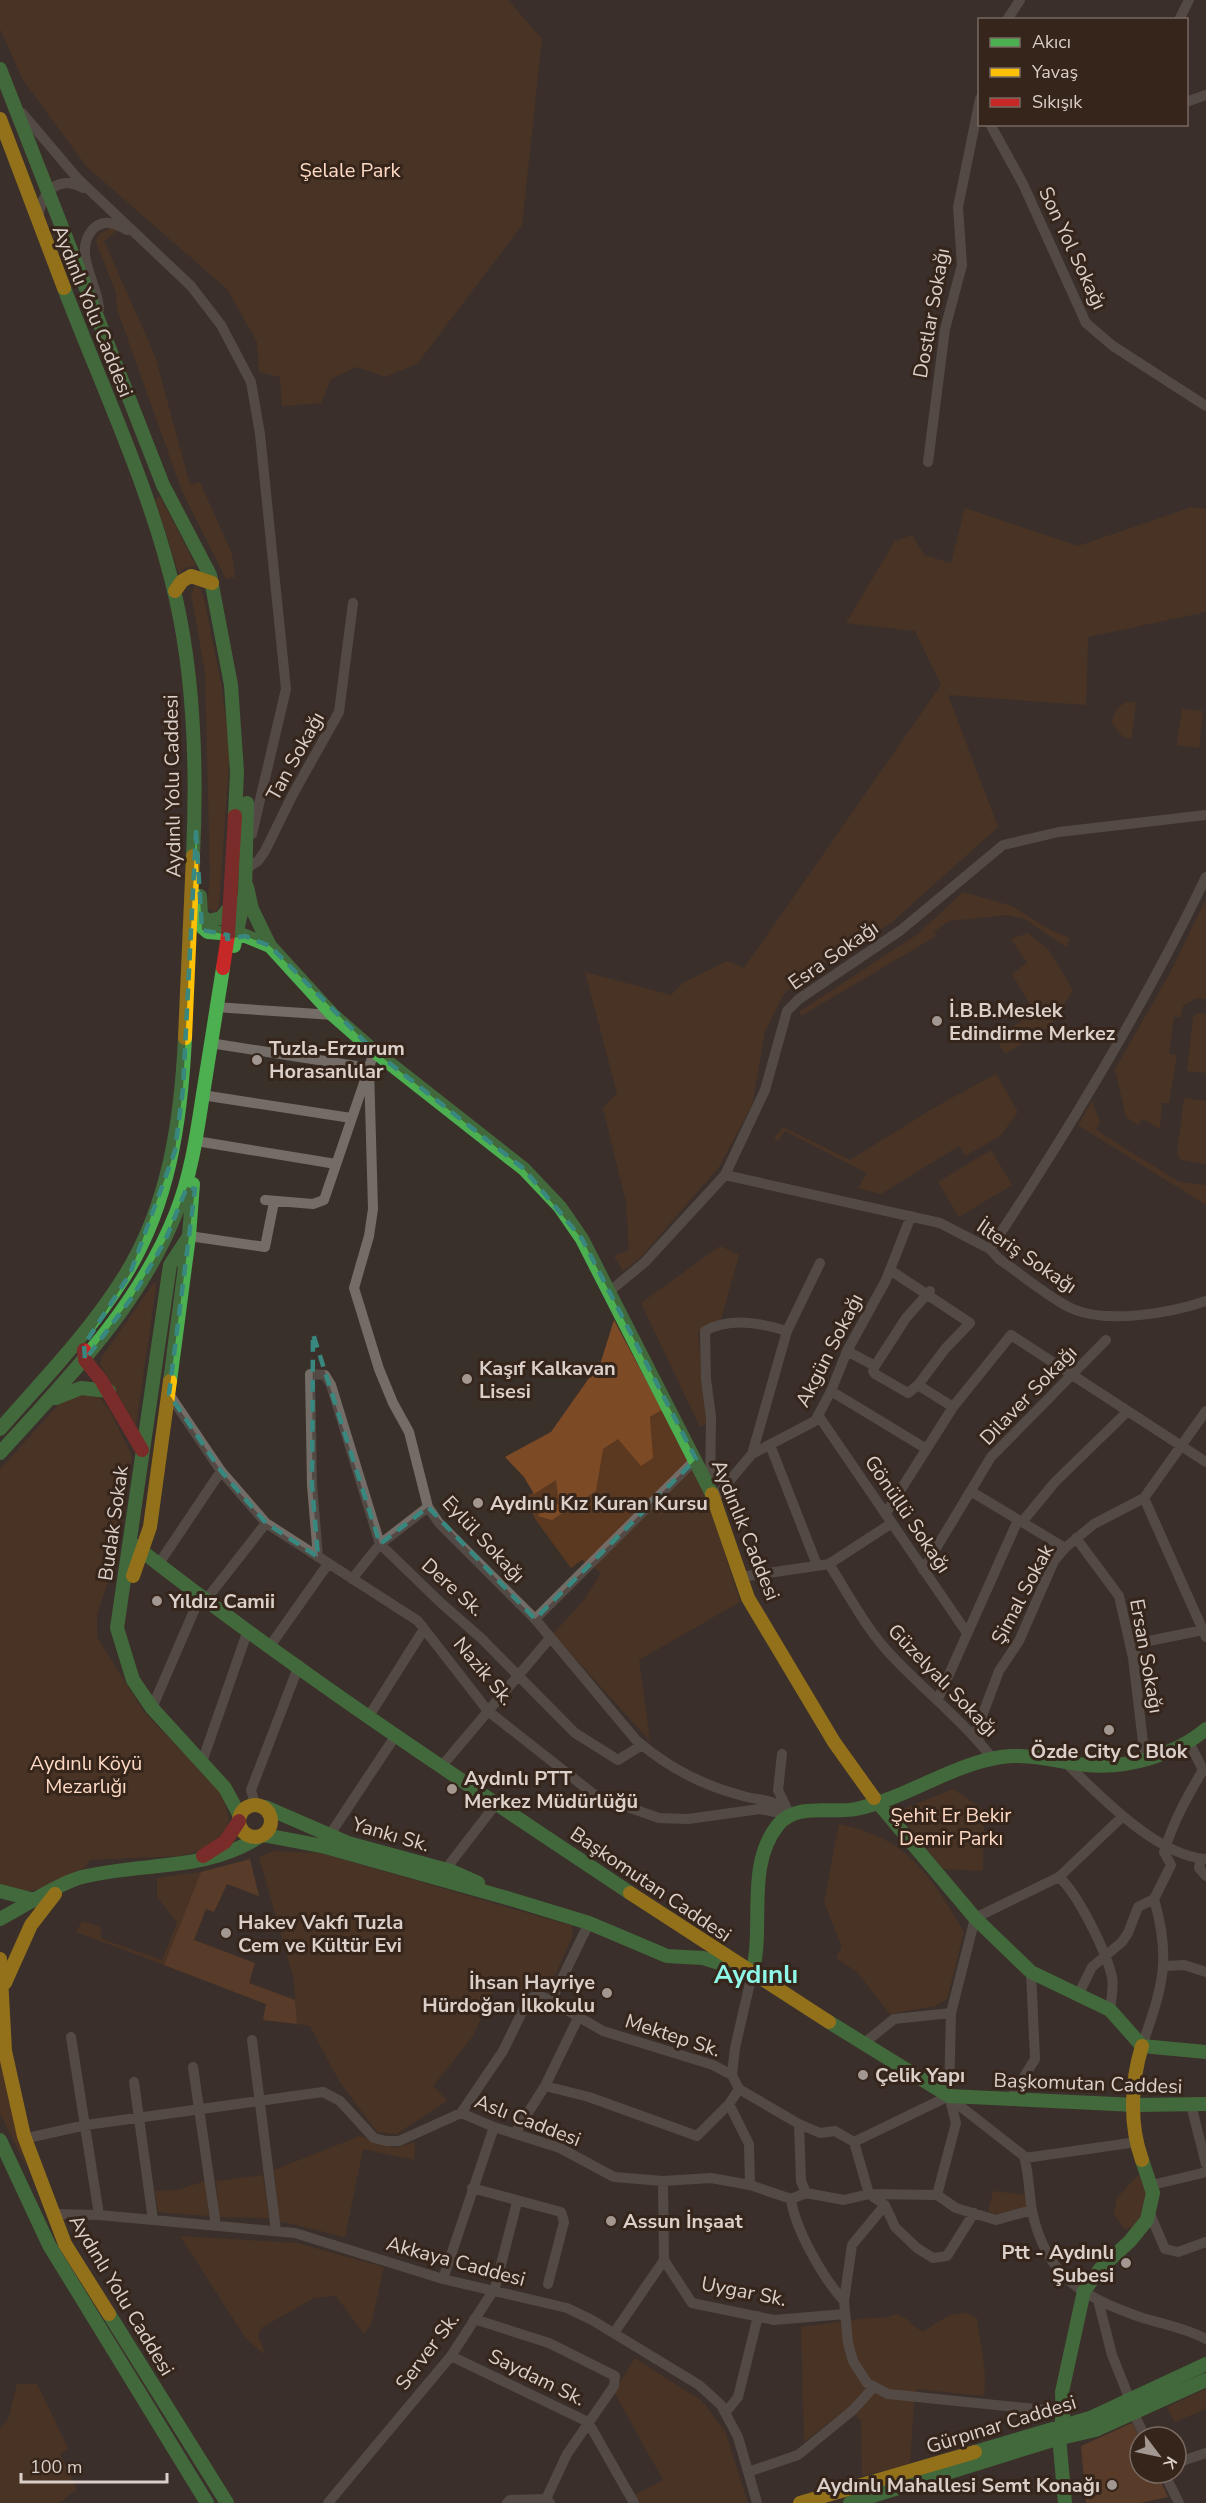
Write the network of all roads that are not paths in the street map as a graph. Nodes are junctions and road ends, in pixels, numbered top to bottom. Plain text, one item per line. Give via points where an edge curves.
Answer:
1 (1020, 0) edge
2 (1189, 0) edge
3 (1008, 18) edge
4 (1180, 18) edge
5 (0, 69) edge
6 (1206, 95) edge
7 (10, 98) junction
8 (1188, 101) edge
9 (978, 109) edge
10 (0, 119) edge
11 (991, 126) edge
12 (48, 192) junction
13 (96, 196) junction
14 (38, 224) junction
15 (141, 237) junction
16 (99, 321) junction
17 (1206, 406) edge
18 (928, 462) dead end
19 (212, 584) junction
20 (175, 591) junction
21 (352, 603) dead end
22 (227, 654) junction
23 (1206, 815) edge
24 (195, 832) junction
25 (247, 849) junction
26 (246, 874) junction
27 (1206, 877) edge
28 (230, 907) junction
29 (201, 915) junction
30 (236, 937) junction
31 (270, 946) junction
32 (215, 1007) junction
33 (333, 1015) junction
34 (210, 1043) junction
35 (374, 1051) junction
36 (369, 1068) junction
37 (202, 1095) junction
38 (351, 1118) junction
39 (196, 1141) junction
40 (336, 1164) junction
41 (724, 1174) junction
42 (911, 1216) junction
43 (189, 1236) junction
44 (990, 1249) junction
45 (139, 1251) junction
46 (820, 1263) dead end
47 (888, 1275) junction
48 (610, 1291) junction
49 (929, 1292) junction
50 (1206, 1301) edge
51 (787, 1331) junction
52 (1106, 1340) dead end
53 (847, 1352) junction
54 (86, 1360) junction
55 (875, 1366) junction
56 (1072, 1375) junction
57 (918, 1385) junction
58 (109, 1391) junction
59 (831, 1391) junction
60 (152, 1392) junction
61 (169, 1394) junction
62 (953, 1407) junction
63 (38, 1411) junction
64 (1128, 1411) junction
65 (1206, 1411) edge
66 (166, 1415) junction
67 (818, 1415) junction
68 (0, 1429) edge
69 (770, 1445) junction
70 (1180, 1445) junction
71 (925, 1448) junction
72 (142, 1450) junction
73 (0, 1453) edge
74 (752, 1454) junction
75 (696, 1459) junction
76 (1206, 1462) edge
77 (221, 1472) junction
78 (972, 1492) junction
79 (712, 1494) junction
80 (1143, 1498) junction
81 (428, 1507) junction
82 (886, 1513) junction
83 (1020, 1521) junction
84 (266, 1523) junction
85 (892, 1524) junction
86 (1076, 1538) junction
87 (131, 1542) junction
88 (380, 1544) junction
89 (1065, 1548) junction
90 (143, 1552) junction
91 (318, 1557) junction
92 (328, 1563) junction
93 (829, 1564) junction
94 (158, 1565) junction
95 (817, 1565) junction
96 (923, 1570) junction
97 (741, 1577) junction
98 (352, 1579) junction
99 (122, 1598) junction
100 (203, 1599) junction
101 (535, 1619) junction
102 (424, 1629) junction
103 (248, 1630) junction
104 (967, 1633) junction
105 (1204, 1633) edge
106 (550, 1638) junction
107 (270, 1646) junction
108 (1133, 1658) junction
109 (299, 1665) junction
110 (517, 1677) junction
111 (938, 1700) junction
112 (152, 1708) junction
113 (488, 1711) junction
114 (369, 1716) junction
115 (1206, 1729) edge
116 (396, 1735) junction
117 (979, 1742) junction
118 (1189, 1742) junction
119 (642, 1745) junction
120 (782, 1754) dead end
121 (1145, 1758) junction
122 (993, 1759) junction
123 (202, 1762) junction
124 (1066, 1762) junction
125 (441, 1767) junction
126 (496, 1804) junction
127 (878, 1804) junction
128 (257, 1806) junction
129 (790, 1815) junction
130 (1122, 1817) junction
131 (239, 1818) junction
132 (262, 1836) junction
133 (329, 1836) junction
134 (1166, 1845) junction
135 (186, 1863) junction
136 (1203, 1866) edge
137 (445, 1870) junction
138 (1059, 1878) junction
139 (60, 1889) junction
140 (0, 1891) edge
141 (507, 1898) junction
142 (1154, 1899) junction
143 (38, 1901) junction
144 (975, 1918) junction
145 (0, 1919) edge
146 (589, 1923) junction
147 (1104, 1957) junction
148 (0, 1959) edge
149 (1165, 1966) junction
150 (1032, 1972) junction
151 (1206, 1972) edge
152 (752, 1974) junction
153 (2, 1991) junction
154 (1079, 1993) junction
155 (551, 2001) junction
156 (1110, 2010) junction
157 (951, 2013) junction
158 (579, 2016) junction
159 (1, 2024) edge
160 (71, 2037) dead end
161 (252, 2040) dead end
162 (863, 2044) junction
163 (1142, 2046) junction
164 (1205, 2050) edge
165 (193, 2067) dead end
166 (732, 2075) junction
167 (134, 2082) dead end
168 (545, 2086) junction
169 (739, 2089) junction
170 (949, 2096) junction
171 (260, 2101) junction
172 (1010, 2101) junction
173 (1206, 2103) edge
174 (729, 2104) junction
175 (1191, 2105) junction
176 (1135, 2106) junction
177 (201, 2109) junction
178 (461, 2113) junction
179 (138, 2118) junction
180 (799, 2124) junction
181 (86, 2125) junction
182 (494, 2127) junction
183 (515, 2133) junction
184 (23, 2139) junction
185 (0, 2140) edge
186 (854, 2142) junction
187 (1137, 2142) junction
188 (1025, 2158) junction
189 (1206, 2164) edge
190 (1206, 2172) edge
191 (663, 2181) junction
192 (750, 2185) junction
193 (1152, 2185) junction
194 (472, 2188) junction
195 (806, 2193) junction
196 (868, 2194) junction
197 (937, 2196) junction
198 (791, 2199) junction
199 (517, 2202) junction
200 (885, 2205) junction
201 (1032, 2210) junction
202 (974, 2213) junction
203 (52, 2214) junction
204 (1150, 2214) junction
205 (99, 2215) junction
206 (153, 2220) junction
207 (216, 2226) junction
208 (276, 2231) junction
209 (1206, 2242) edge
210 (664, 2260) junction
211 (443, 2279) junction
212 (548, 2284) dead end
213 (1084, 2291) junction
214 (492, 2292) junction
215 (1098, 2300) junction
216 (844, 2301) junction
217 (844, 2314) junction
218 (758, 2316) junction
219 (474, 2319) junction
220 (614, 2333) junction
221 (1206, 2339) edge
222 (451, 2356) junction
223 (1206, 2364) edge
224 (1206, 2380) edge
225 (873, 2388) junction
226 (1062, 2392) junction
227 (1132, 2407) junction
228 (1056, 2411) junction
229 (726, 2412) junction
230 (588, 2422) junction
231 (1083, 2425) junction
232 (1140, 2425) edge
233 (1040, 2432) junction
234 (1062, 2437) junction
235 (1034, 2446) junction
236 (1206, 2453) edge
237 (1188, 2459) edge
238 (1063, 2470) junction
239 (748, 2472) junction
240 (1170, 2485) edge
241 (548, 2501) edge
242 (859, 2502) edge
243 (207, 2503) edge
244 (227, 2503) edge
245 (328, 2503) edge
246 (507, 2503) edge
247 (634, 2503) edge
248 (757, 2503) edge
249 (800, 2503) edge
250 (1066, 2503) edge
251 (1179, 2503) edge

1 - 3 street
2 - 4 street
5 - 7 main road, Aydınlı Yolu Caddesi
6 - 8 street
7 - 12 main road, Aydınlı Yolu Caddesi
7 - 13 street, Aydınlı Yolu Caddesi via 56,157
9 - 18 street, Dostlar Sokağı via 958,207 962,265 945,329
10 - 14 main road, Aydınlı Yolu Caddesi
11 - 17 street, Son Yol Sokağı via 1023,184 1086,323 1113,346
12 - 13 street, Aydınlı Yolu Caddesi via 58,183 67,182
12 - 14 street via 40,207
12 - 16 main road, Aydınlı Yolu Caddesi
13 - 15 street, Aydınlı Yolu Caddesi
14 - 20 main road, Aydınlı Yolu Caddesi via 125,445
15 - 16 street, Aydınlı Yolu Caddesi via 108,222 94,228 86,241 84,254 97,292
15 - 25 street, Aydınlı Yolu Caddesi via 211,311 245,367 256,396 286,689
16 - 19 main road, Aydınlı Yolu Caddesi via 163,485
19 - 20 main road via 199,576 188,576
19 - 22 main road, Aydınlı Yolu Caddesi
20 - 24 main road, Aydınlı Yolu Caddesi via 188,658
21 - 26 street, Tan Sokağı via 339,712 265,851
22 - 25 main road via 240,699 246,744
22 - 28 main road, Aydınlı Yolu Caddesi via 237,771
23 - 41 street, Esra Sokağı via 1071,830 1003,845 901,930 787,1011 765,1090
24 - 29 main road
24 - 45 main road, Aydınlı Yolu Caddesi via 181,1112 163,1193
25 - 26 main road
26 - 30 main road
26 - 31 main road via 252,909
27 - 44 street via 1176,941 1107,1061
28 - 29 main road via 217,920 208,921
28 - 30 main road, Aydınlı Yolu Caddesi
29 - 30 main road, Aydınlık Caddesi via 205,930
30 - 31 main road, Aydınlık Caddesi
30 - 32 main road, Aydınlı Yolu Caddesi
31 - 33 main road, Aydınlık Caddesi
32 - 33 street
32 - 34 main road, Aydınlı Yolu Caddesi
33 - 35 main road, Aydınlık Caddesi
34 - 36 street
34 - 37 main road, Aydınlı Yolu Caddesi
35 - 36 street, Eylül Sokağı
35 - 48 main road, Aydınlık Caddesi via 525,1169 560,1207
36 - 38 street
36 - 81 street, Eylül Sokağı via 373,1209 354,1288 379,1369 410,1432
37 - 38 street
37 - 39 main road, Aydınlı Yolu Caddesi
38 - 40 street
39 - 40 street
39 - 43 main road, Budak Sokak
39 - 54 main road, Aydınlı Yolu Caddesi via 165,1241 133,1296
40 - 43 street via 324,1200 313,1204 269,1201 265,1247
41 - 42 street, İlteriş Sokağı
41 - 48 street, Esra Sokağı via 645,1263
42 - 44 street, İlteriş Sokağı via 940,1223
42 - 47 street, Akgün Sokağı
43 - 60 main road, Budak Sokak via 170,1265
43 - 61 main road, Budak Sokak
44 - 50 street, İlteriş Sokağı via 1073,1309 1112,1317 1183,1309
45 - 54 main road via 116,1302 84,1345
45 - 68 main road, Aydınlı Yolu Caddesi via 104,1307
46 - 51 street
47 - 49 street
47 - 53 street, Akgün Sokağı
48 - 75 main road, Aydınlık Caddesi
49 - 55 street via 906,1318
49 - 57 street via 970,1323
51 - 74 street
51 - 79 street via 739,1323 717,1324 705,1331
52 - 56 street, Dilaver Sokağı
53 - 55 street
53 - 59 street, Akgün Sokağı
54 - 58 main road
54 - 63 main road, Aydınlı Yolu Caddesi
55 - 57 street via 875,1374 908,1392
56 - 62 street via 1011,1335
56 - 64 street
56 - 78 street, Dilaver Sokağı via 991,1457
57 - 62 street
58 - 63 main road via 74,1388
58 - 72 main road
59 - 67 street, Akgün Sokağı
59 - 71 street
60 - 66 street
60 - 72 main road, Budak Sokak
61 - 66 main road, Budak Sokak
61 - 77 street, Nazik Sk.
62 - 71 street
63 - 73 main road, Aydınlı Yolu Caddesi
64 - 70 street
64 - 83 street
65 - 70 street
66 - 90 main road, Budak Sokak
67 - 69 street, Akgün Sokağı via 815,1421
67 - 82 street, Gönüllü Sokağı
69 - 74 street, Akgün Sokağı
69 - 95 street
70 - 76 street
70 - 80 street
71 - 82 street
72 - 87 main road, Budak Sokak
74 - 79 street, Akgün Sokağı
75 - 79 main road, Aydınlık Caddesi
75 - 101 street
77 - 84 street, Nazik Sk.
77 - 94 street
78 - 83 street
78 - 96 street, Dilaver Sokağı
79 - 97 main road, Aydınlık Caddesi
80 - 86 street, Şimal Sokak
80 - 105 street
81 - 88 street
81 - 101 street, Eylül Sokağı via 439,1523
82 - 85 street, Gönüllü Sokağı
83 - 89 street
83 - 104 street
84 - 91 street, Nazik Sk.
84 - 100 street
85 - 93 street
85 - 96 street, Gönüllü Sokağı
86 - 89 street, Şimal Sokak
86 - 108 street, Ersan Sokağı via 1119,1596
87 - 90 main road, Başkomutan Caddesi
87 - 99 main road, Budak Sokak
88 - 91 street, Dere Sk. via 331,1385 325,1375 310,1374
88 - 98 street
88 - 110 street, Dere Sk.
89 - 117 street, Şimal Sokak via 1054,1561 1019,1641 999,1671 976,1732
90 - 94 main road, Başkomutan Caddesi
90 - 99 main road, Budak Sokak
91 - 92 street, Nazik Sk.
92 - 98 street, Nazik Sk.
92 - 107 street
93 - 95 street
93 - 111 street, Güzelyalı Sokağı via 871,1631
94 - 100 main road, Başkomutan Caddesi
95 - 97 street
96 - 104 street, Gönüllü Sokağı
97 - 127 main road, Aydınlık Caddesi via 748,1598 834,1742
98 - 102 street, Nazik Sk. via 418,1621
99 - 112 main road via 117,1620 120,1643 133,1680
100 - 103 main road, Başkomutan Caddesi
100 - 112 street
101 - 106 street, Eylül Sokağı
102 - 113 street, Nazik Sk.
102 - 114 street
103 - 107 main road, Başkomutan Caddesi
103 - 123 street
104 - 111 street
105 - 108 street via 1139,1643
106 - 110 street
106 - 119 street, Eylül Sokağı
107 - 109 main road, Başkomutan Caddesi
108 - 121 street, Ersan Sokağı
109 - 114 main road, Başkomutan Caddesi
109 - 128 street via 251,1790
110 - 113 street
110 - 119 street, Dere Sk. via 575,1733 618,1760
111 - 117 street, Güzelyalı Sokağı
112 - 123 main road
113 - 125 street
113 - 129 street, Nazik Sk. via 596,1796 659,1818 688,1819 760,1809
114 - 116 main road, Başkomutan Caddesi
115 - 118 main road, Nazik Sk.
116 - 125 main road, Başkomutan Caddesi
116 - 133 street
117 - 122 street, Güzelyalı Sokağı
118 - 121 main road, Nazik Sk.
118 - 134 street via 1203,1770 1177,1814
119 - 129 street, Eylül Sokağı via 675,1769 744,1796 777,1802
120 - 129 street via 778,1790
121 - 124 main road, Nazik Sk. via 1114,1766
122 - 124 main road, Nazik Sk. via 1011,1756
122 - 127 main road, Nazik Sk.
123 - 128 main road, Yankı Sk.
123 - 131 main road via 231,1796
124 - 130 street
125 - 126 main road, Başkomutan Caddesi
126 - 137 street
126 - 152 main road, Başkomutan Caddesi
127 - 129 main road, Nazik Sk. via 838,1812 801,1810
127 - 144 main road, Aydınlık Caddesi
128 - 131 main road
128 - 132 main road via 272,1821
128 - 133 main road, Yankı Sk.
129 - 152 main road via 777,1826 759,1866 756,1888 760,1942
130 - 134 street
130 - 138 street
131 - 132 main road via 245,1834
131 - 135 main road via 225,1842
132 - 135 main road via 229,1855
132 - 141 main road, Yankı Sk. via 322,1846
133 - 137 main road, Yankı Sk.
134 - 136 street
134 - 142 street via 1164,1852 1171,1865
135 - 139 main road via 108,1872 79,1878
137 - 141 main road, Yankı Sk.
138 - 144 street
138 - 147 street via 1068,1885
139 - 143 main road
139 - 153 main road via 31,1925
140 - 143 main road
141 - 146 main road, Yankı Sk.
142 - 147 street via 1138,1907 1128,1933
142 - 149 street via 1162,1928
143 - 145 main road
144 - 150 main road, Aydınlık Caddesi
144 - 157 street
146 - 152 main road, Yankı Sk. via 667,1956 714,1960
146 - 155 street
147 - 154 street via 1092,1966
147 - 156 street via 1112,1978
148 - 153 main road, Aydınlı Yolu Caddesi
149 - 151 street via 1184,1965
149 - 163 street via 1160,1995
150 - 154 main road, Aydınlık Caddesi
150 - 172 street via 1035,2059
152 - 162 main road, Başkomutan Caddesi
152 - 166 street
153 - 159 main road, Aydınlı Yolu Caddesi
154 - 156 main road, Aydınlık Caddesi
155 - 158 street, Mektep Sk.
155 - 178 street via 533,1997 526,2004 503,2051
156 - 163 main road, Aydınlık Caddesi
157 - 162 street via 894,2019
157 - 170 street
158 - 166 street, Mektep Sk. via 603,2031 712,2065
158 - 168 street
159 - 184 main road, Aydınlı Yolu Caddesi
160 - 181 street
161 - 171 street
162 - 170 main road, Başkomutan Caddesi
163 - 164 main road
163 - 176 main road via 1135,2072
165 - 177 street
166 - 169 street, Mektep Sk.
167 - 179 street
168 - 174 street via 589,2097 697,2136
168 - 183 street
169 - 174 street
169 - 180 street
170 - 172 main road, Başkomutan Caddesi
170 - 186 street
170 - 188 street
170 - 197 street via 956,2123
171 - 177 street, Aslı Caddesi
171 - 178 street, Aslı Caddesi via 323,2092 340,2101 374,2138 386,2141 399,2141
171 - 208 street
172 - 176 main road, Başkomutan Caddesi
173 - 175 main road, Başkomutan Caddesi
174 - 192 street via 749,2144
175 - 176 main road, Başkomutan Caddesi
175 - 189 street
176 - 187 main road
177 - 179 street, Aslı Caddesi
177 - 207 street
178 - 182 street, Aslı Caddesi
179 - 181 street, Aslı Caddesi
179 - 206 street
180 - 186 street via 820,2133 835,2131
180 - 195 street via 801,2181
181 - 184 street, Aslı Caddesi
181 - 205 street
182 - 183 street, Aslı Caddesi
182 - 194 street
183 - 191 street, Aslı Caddesi via 561,2148 614,2177
184 - 203 main road, Aydınlı Yolu Caddesi
185 - 243 main road, Aydınlı Yolu Caddesi via 50,2246
186 - 196 street
187 - 188 street
187 - 193 main road
188 - 201 street
190 - 193 street
191 - 192 street, Aslı Caddesi via 711,2178
191 - 210 street
192 - 198 street, Aslı Caddesi
193 - 204 main road via 1154,2200
194 - 199 street
194 - 211 street
195 - 196 street via 844,2200
195 - 198 street
196 - 197 street
196 - 200 street
197 - 202 street
198 - 216 street via 798,2227 827,2282
199 - 212 street via 561,2212 564,2223
199 - 214 street, Server Sk.
200 - 202 street via 895,2227 933,2258 946,2256
200 - 216 street via 852,2245
201 - 202 street via 996,2220
201 - 213 street via 1051,2262 1062,2276
203 - 205 street, Akkaya Caddesi
203 - 244 main road, Aydınlı Yolu Caddesi via 65,2244
204 - 209 street via 1166,2249 1178,2252
204 - 213 main road via 1138,2234 1092,2276
205 - 206 street, Akkaya Caddesi
206 - 207 street, Akkaya Caddesi
207 - 208 street, Akkaya Caddesi
208 - 211 street, Akkaya Caddesi via 304,2235
210 - 218 street, Uygar Sk. via 692,2303
210 - 220 street
211 - 214 street, Akkaya Caddesi
213 - 215 street
213 - 226 main road
214 - 219 street, Server Sk.
214 - 220 street, Akkaya Caddesi via 567,2308
215 - 221 street
215 - 227 street via 1112,2355
216 - 217 street
217 - 218 street, Uygar Sk. via 774,2320
217 - 225 street via 851,2356
218 - 229 street via 738,2397
219 - 222 street, Server Sk.
219 - 230 street via 549,2343 615,2376 614,2386
220 - 229 street, Akkaya Caddesi via 699,2385
222 - 230 street, Saydam Sk.
222 - 245 street, Server Sk.
223 - 227 main road, Gürpınar Caddesi
224 - 227 main road, Gürpınar Caddesi
225 - 228 street via 925,2399
225 - 239 street via 853,2410 798,2455
226 - 228 main road
226 - 231 main road
226 - 234 main road
227 - 231 main road, Gürpınar Caddesi
227 - 232 street
228 - 233 main road
229 - 239 street, Akkaya Caddesi
230 - 241 street via 567,2454
230 - 247 street, Saydam Sk.
231 - 234 main road, Gürpınar Caddesi
231 - 250 main road via 1070,2447
233 - 234 main road, Gürpınar Caddesi
233 - 249 main road, Gürpınar Caddesi
234 - 235 main road, Gürpınar Caddesi
234 - 238 main road
235 - 238 main road via 1045,2451
235 - 242 main road, Gürpınar Caddesi
236 - 237 street
238 - 250 main road
239 - 248 street, Akkaya Caddesi
240 - 251 street
241 - 246 street

